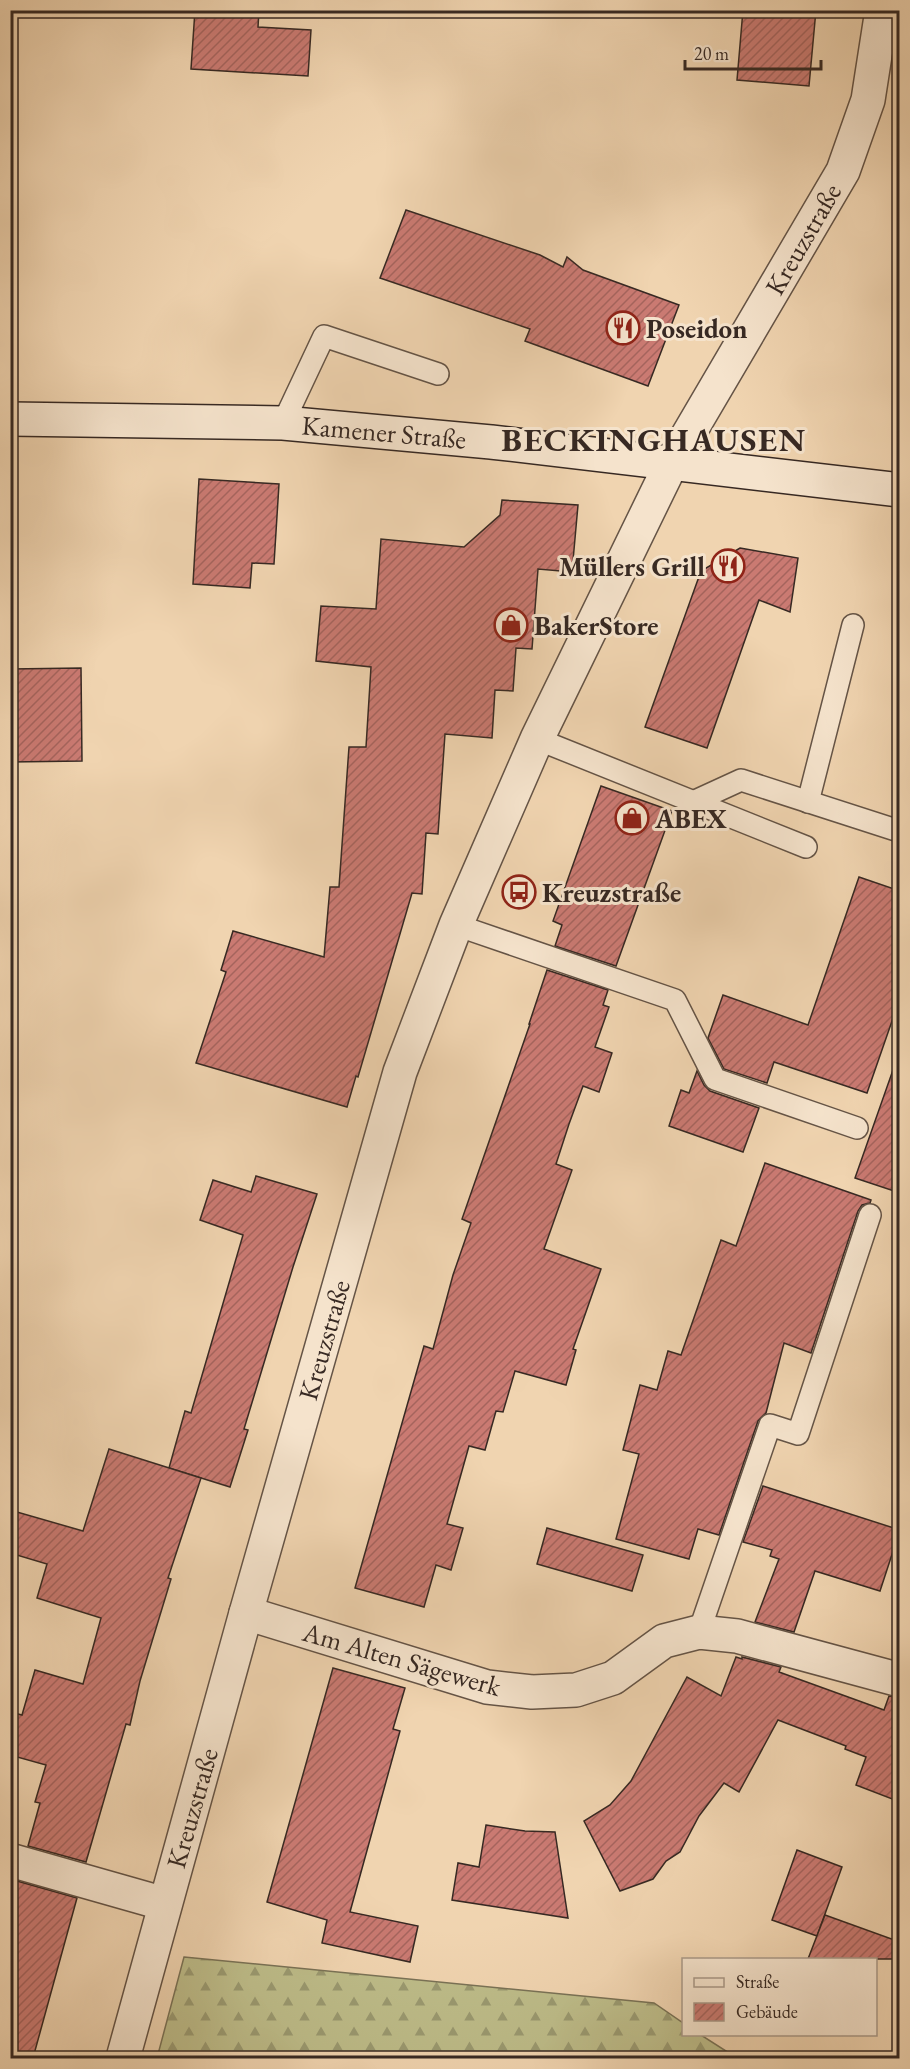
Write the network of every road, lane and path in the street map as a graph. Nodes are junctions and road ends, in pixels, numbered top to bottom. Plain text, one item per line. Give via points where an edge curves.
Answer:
1 (882, 10) edge
2 (438, 374) dead end
3 (10, 418) edge
4 (283, 423) junction
5 (671, 464) junction
6 (900, 490) edge
7 (853, 625) dead end
8 (537, 739) junction
9 (693, 802) junction
10 (808, 802) junction
11 (899, 831) edge
12 (806, 847) dead end
13 (456, 925) junction
14 (857, 1128) dead end
15 (870, 1215) dead end
16 (246, 1614) junction
17 (699, 1632) junction
18 (900, 1680) edge
19 (10, 1860) edge
20 (165, 1904) junction
21 (123, 2058) edge

1 - 5 street, Kreuzstraße via 868,100 843,171
2 - 4 lane via 324,336
3 - 4 street, Kamener Straße
4 - 5 street, Kamener Straße
5 - 6 street, Kamener Straße
5 - 8 street, Kreuzstraße
7 - 10 lane
8 - 9 lane
8 - 13 street, Kreuzstraße
9 - 10 lane via 741,780
9 - 12 lane
10 - 11 lane
13 - 14 lane via 675,1000 715,1079
13 - 16 street, Kreuzstraße via 400,1072
15 - 17 lane via 798,1434 770,1425
16 - 17 street, Am Alten Sägewerk via 487,1688 532,1692 576,1690 613,1678 664,1641
16 - 20 street, Kreuzstraße
17 - 18 street, Am Alten Sägewerk via 737,1636
19 - 20 street, Kreuzstraße
20 - 21 street, Kreuzstraße

